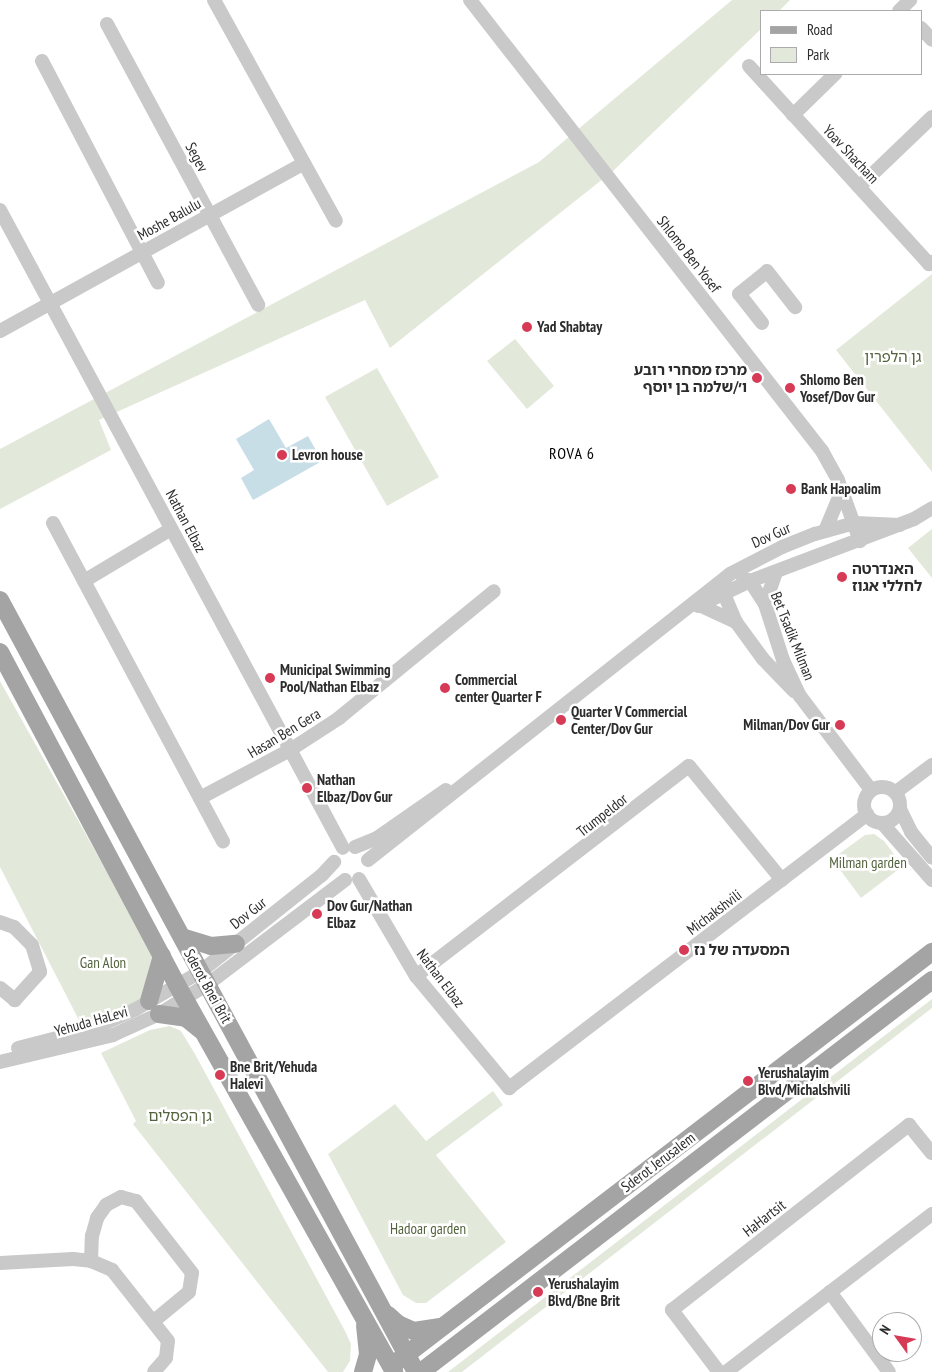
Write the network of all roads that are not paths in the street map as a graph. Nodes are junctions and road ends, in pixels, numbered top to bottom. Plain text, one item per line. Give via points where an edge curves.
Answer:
1 (214, 0) edge
2 (470, 0) edge
3 (107, 24) dead end
4 (922, 29) edge
5 (932, 40) edge
6 (42, 61) dead end
7 (749, 66) dead end
8 (834, 75) edge
9 (793, 115) junction
10 (932, 117) edge
11 (304, 163) junction
12 (859, 187) junction
13 (0, 210) edge
14 (210, 215) junction
15 (336, 221) dead end
16 (142, 252) junction
17 (931, 263) edge
18 (158, 283) dead end
19 (50, 303) junction
20 (258, 305) dead end
21 (795, 307) dead end
22 (762, 324) dead end
23 (0, 331) edge
24 (842, 490) junction
25 (932, 508) edge
26 (53, 523) dead end
27 (855, 523) junction
28 (900, 525) junction
29 (171, 528) junction
30 (825, 531) junction
31 (860, 541) junction
32 (776, 572) junction
33 (730, 574) junction
34 (84, 581) junction
35 (750, 581) junction
36 (494, 591) dead end
37 (724, 594) junction
38 (0, 600) edge
39 (765, 604) junction
40 (699, 605) junction
41 (673, 619) junction
42 (736, 622) junction
43 (0, 652) edge
44 (800, 696) junction
45 (290, 750) junction
46 (491, 761) junction
47 (932, 764) edge
48 (871, 790) junction
49 (896, 792) junction
50 (200, 798) junction
51 (900, 809) junction
52 (867, 814) junction
53 (882, 823) junction
54 (223, 842) dead end
55 (349, 847) junction
56 (932, 858) edge
57 (368, 860) junction
58 (334, 862) junction
59 (352, 879) junction
60 (782, 880) junction
61 (932, 880) edge
62 (0, 922) edge
63 (182, 938) junction
64 (236, 944) junction
65 (932, 952) edge
66 (162, 956) junction
67 (416, 976) junction
68 (204, 978) junction
69 (932, 980) edge
70 (0, 988) edge
71 (181, 992) junction
72 (154, 1008) junction
73 (206, 1034) junction
74 (0, 1053) edge
75 (0, 1062) edge
76 (509, 1088) joint
77 (932, 1153) edge
78 (932, 1214) edge
79 (91, 1261) junction
80 (0, 1264) edge
81 (830, 1292) junction
82 (384, 1310) junction
83 (364, 1316) junction
84 (154, 1321) junction
85 (446, 1324) junction
86 (452, 1349) junction
87 (407, 1355) junction
88 (390, 1370) edge
89 (154, 1372) edge
90 (363, 1372) edge
91 (416, 1372) edge
92 (421, 1372) edge
93 (439, 1372) edge
94 (720, 1372) edge
95 (726, 1372) edge
96 (889, 1372) edge

1 - 11 street
2 - 24 street, Shlomo Ben Yosef via 822,451
3 - 14 street, Segev
4 - 5 street
6 - 16 street
7 - 9 street, Yoav Shacham
8 - 9 street
9 - 12 street, Yoav Shacham
10 - 12 street
11 - 14 street, Moshe Balulu
11 - 15 street
12 - 17 street, Yoav Shacham
13 - 19 street, Nathan Elbaz
14 - 16 street, Moshe Balulu
14 - 20 street, Segev
16 - 18 street
16 - 19 street, Moshe Balulu
19 - 23 street, Moshe Balulu
19 - 29 street, Nathan Elbaz
21 - 22 street via 767,271 739,294
24 - 27 street, Shlomo Ben Yosef
24 - 30 street
25 - 28 street, Dov Gur
26 - 34 street
27 - 28 street, Dov Gur
27 - 30 street, Dov Gur
27 - 31 street, Shlomo Ben Yosef
28 - 31 street, Dov Gur
29 - 34 street
29 - 45 street, Nathan Elbaz
30 - 33 street, Dov Gur via 782,547
31 - 32 street, Dov Gur
32 - 35 street, Dov Gur
32 - 39 street
33 - 35 street, Bet Tsadik Milman
33 - 37 street
33 - 41 street, Dov Gur
34 - 50 street
35 - 37 street, Dov Gur
35 - 39 street, Bet Tsadik Milman
36 - 45 street, Hasan Ben Gera via 339,718
37 - 40 street, Dov Gur
37 - 42 street, Bet Tsadik Milman
38 - 63 main road, Sderot Bnei Brit
39 - 44 street, Bet Tsadik Milman via 782,660
40 - 41 street, Dov Gur
40 - 42 street
41 - 46 street, Dov Gur
42 - 44 street, Bet Tsadik Milman via 762,659
43 - 66 main road, Sderot Bnei Brit
44 - 48 street, Bet Tsadik Milman
45 - 50 street, Hasan Ben Gera
45 - 55 street, Nathan Elbaz
46 - 55 street, Dov Gur via 377,838
46 - 57 street, Dov Gur
47 - 49 street
48 - 49 street via 886,787
48 - 52 street via 865,799
49 - 51 street
50 - 54 street
51 - 53 street via 893,819
51 - 56 street via 911,832
52 - 53 street
52 - 60 street, Michakshvili
53 - 61 street
55 - 57 street via 362,850
55 - 58 street
57 - 59 street via 365,872
58 - 59 street via 336,873
58 - 64 street, Dov Gur
59 - 67 street, Nathan Elbaz
59 - 68 street, Dov Gur
60 - 67 street, Trumpeldor via 689,766
60 - 76 street, Michakshvili
62 - 70 street via 14,927 32,945 40,972 15,1000
63 - 64 main road via 211,946
63 - 68 main road, Sderot Bnei Brit
64 - 68 street, Dov Gur
65 - 85 main road, Sderot Jerusalem
66 - 71 main road, Sderot Bnei Brit
66 - 72 main road
67 - 76 street, Nathan Elbaz
68 - 71 street, Dov Gur
68 - 82 main road, Sderot Bnei Brit
69 - 86 main road, Sderot Jerusalem
71 - 72 street, Yehuda HaLevi
71 - 73 main road, Sderot Bnei Brit
72 - 73 main road via 186,1018
72 - 74 street, Yehuda HaLevi via 92,1029
72 - 75 street, Yehuda HaLevi via 114,1035
73 - 83 main road, Sderot Bnei Brit
77 - 94 street, HaHartsit via 909,1125 672,1310
78 - 81 street
79 - 80 street
79 - 84 street via 104,1265 121,1278
79 - 84 street via 92,1236 97,1218 106,1205 121,1197 136,1201 192,1273 189,1292
81 - 95 street
81 - 96 street
82 - 85 main road via 398,1324 414,1331 424,1332
82 - 87 main road, Sderot Bnei Brit
83 - 88 main road, Sderot Bnei Brit
83 - 90 main road via 368,1354
84 - 89 street via 168,1341 168,1353
85 - 87 main road, Sderot Jerusalem
86 - 92 main road, Sderot Jerusalem
86 - 93 main road
87 - 88 main road, Sderot Jerusalem
87 - 91 main road, Sderot Bnei Brit

